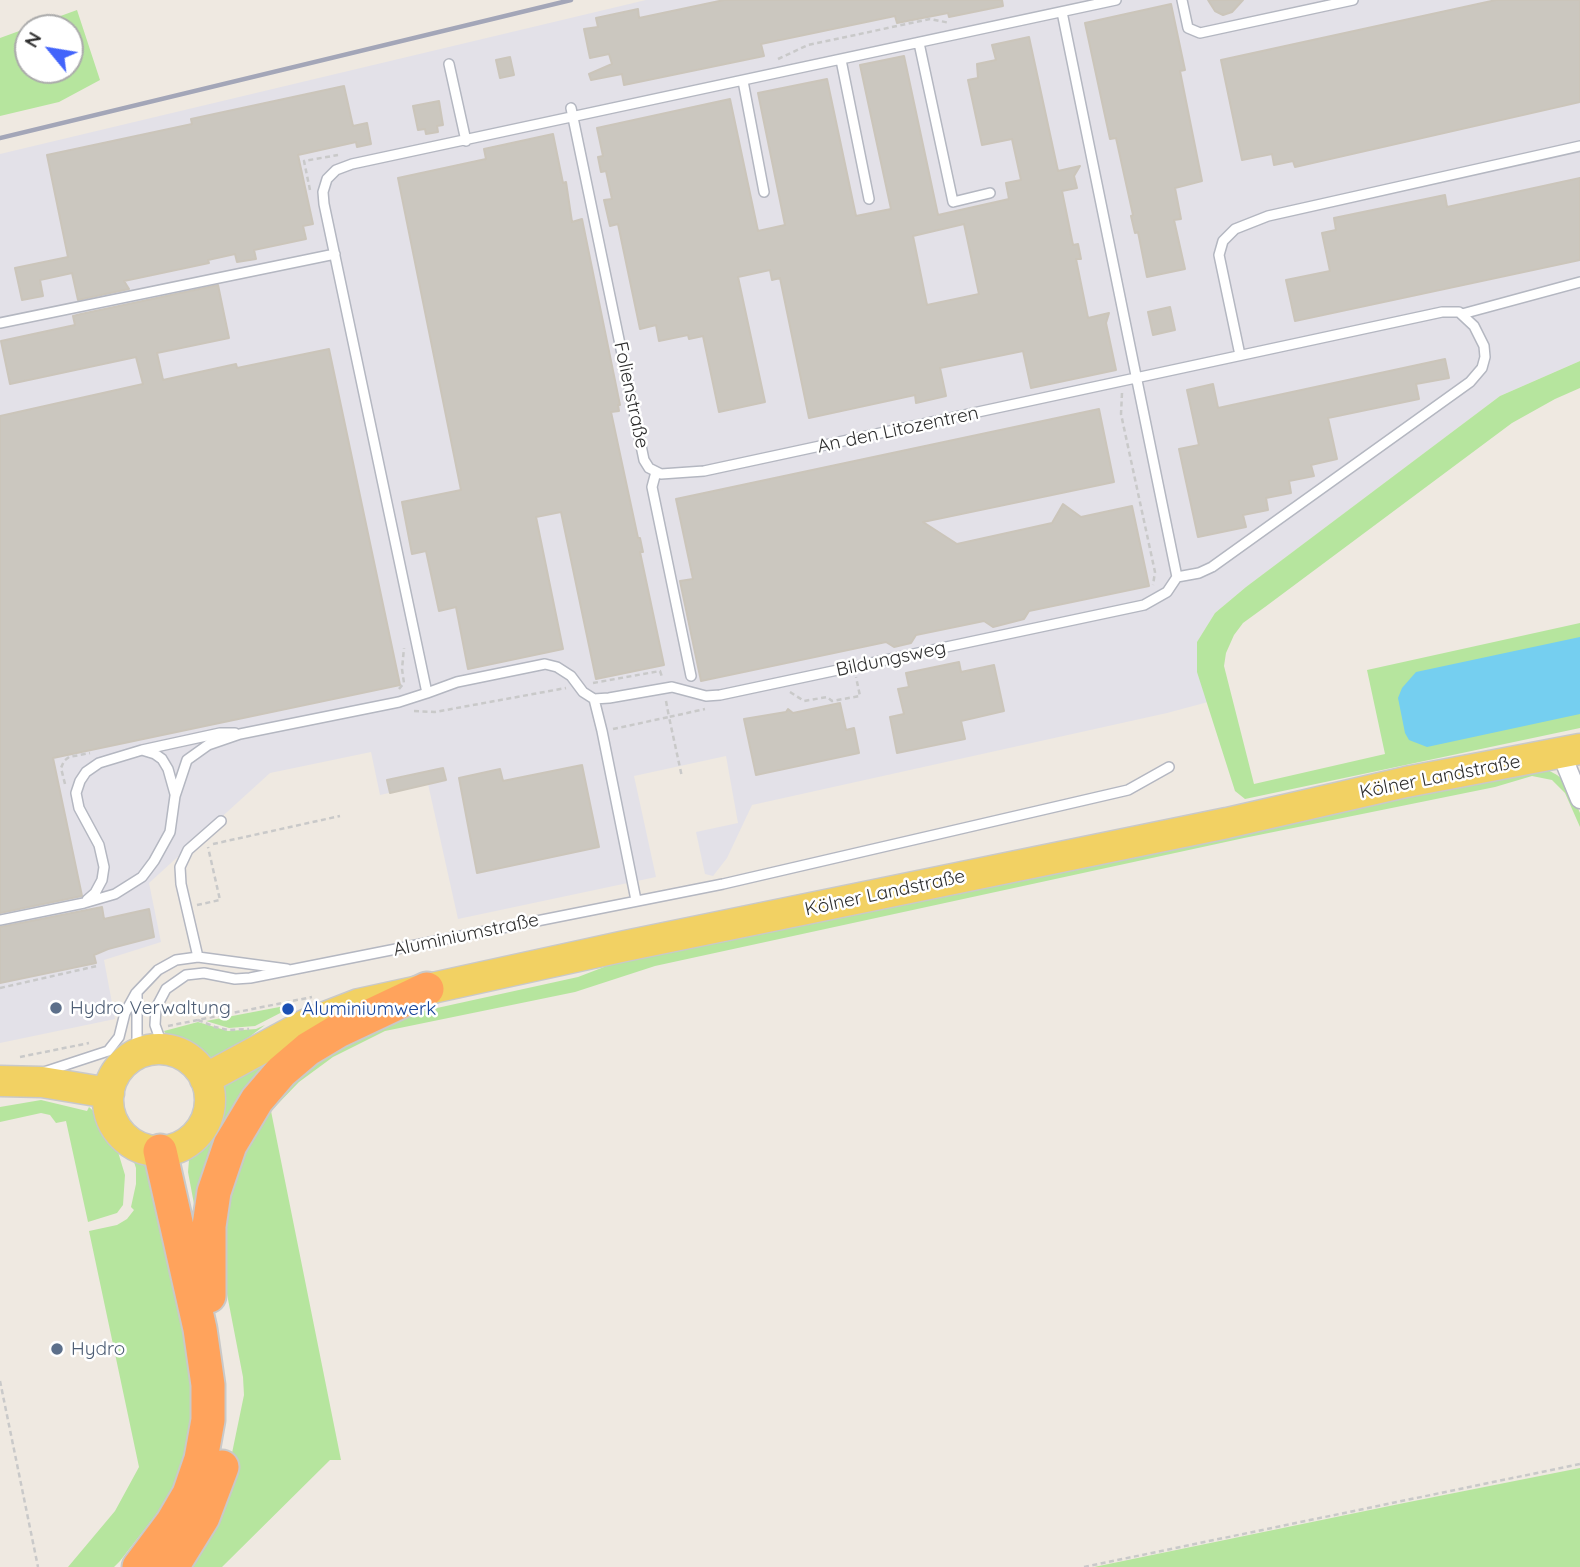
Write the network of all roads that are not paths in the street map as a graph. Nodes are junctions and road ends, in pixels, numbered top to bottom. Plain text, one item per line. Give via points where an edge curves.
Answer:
1 (1116, 0) edge
2 (1182, 0) edge
3 (1353, 0) edge
4 (1062, 12) junction
5 (919, 43) junction
6 (841, 60) junction
7 (449, 64) dead end
8 (743, 81) junction
9 (571, 108) dead end
10 (573, 118) junction
11 (466, 141) junction
12 (1580, 146) edge
13 (764, 192) dead end
14 (990, 193) dead end
15 (869, 200) dead end
16 (335, 254) junction
17 (1580, 282) edge
18 (1462, 314) junction
19 (0, 323) edge
20 (1240, 355) junction
21 (1138, 378) junction
22 (656, 472) junction
23 (1177, 577) junction
24 (691, 676) dead end
25 (428, 693) junction
26 (593, 699) junction
27 (240, 734) junction
28 (142, 750) junction
29 (1571, 751) edge
30 (1169, 767) dead end
31 (175, 796) junction
32 (1580, 799) edge
33 (221, 821) dead end
34 (636, 900) junction
35 (84, 903) junction
36 (0, 920) edge
37 (198, 957) junction
38 (296, 970) junction
39 (427, 989) junction
40 (137, 992) junction
41 (150, 1052) junction
42 (205, 1079) junction
43 (11, 1081) edge
44 (109, 1093) junction
45 (169, 1149) junction
46 (209, 1296) junction
47 (139, 1567) edge
48 (172, 1567) edge

1 - 4 lane
2 - 3 lane via 1188,28 1200,33
4 - 5 lane
4 - 21 lane
5 - 6 lane
5 - 14 lane via 953,202
6 - 8 lane
6 - 15 lane
7 - 11 lane
8 - 10 lane
8 - 13 lane
9 - 10 lane, Folienstraße
10 - 11 lane
10 - 22 lane, Folienstraße via 644,460
11 - 16 lane via 343,166 331,174 323,195
12 - 20 lane via 1268,216 1235,229 1223,241 1219,255
16 - 19 lane
16 - 25 lane
17 - 18 lane, An den Litozentren
18 - 20 lane, An den Litozentren via 1442,312
18 - 23 lane via 1485,346 1485,361 1475,378 1212,567
20 - 21 lane, An den Litozentren
21 - 22 lane, An den Litozentren via 704,471
21 - 23 lane
22 - 24 lane, Folienstraße via 652,487
23 - 26 lane, Bildungsweg via 1167,592 1144,605 853,667 712,696 676,687
25 - 26 lane via 457,682 545,664 571,676
25 - 27 lane
26 - 34 lane
27 - 28 lane via 220,733
27 - 31 lane via 187,760
28 - 31 lane via 162,760
28 - 35 lane via 99,763 80,781 76,793 79,808 99,845 104,867 95,893
29 - 32 street
29 - 39 main road, Kölner Landstraße
30 - 34 lane, Aluminiumstraße via 1128,790
31 - 35 lane via 170,832 142,877 115,894
33 - 37 lane via 188,850 181,863 180,880
34 - 38 lane, Aluminiumstraße
35 - 36 lane
37 - 38 lane, Aluminiumstraße
37 - 40 lane, Aluminiumstraße via 164,966
38 - 41 lane, Aluminiumstraße via 240,980 199,972 178,978 162,993 156,1008
39 - 42 main road, Kölner Landstraße via 327,1015
39 - 46 highway via 309,1049 257,1100 230,1145 214,1192 208,1240
40 - 41 lane
40 - 43 lane, Aluminiumstraße via 124,1013 119,1037 108,1051
41 - 42 main road via 188,1058
41 - 44 main road via 118,1070
42 - 45 main road via 210,1102 206,1119 198,1133
43 - 44 main road
44 - 45 main road via 111,1117 118,1131 134,1145
45 - 46 highway
45 - 47 highway via 201,1336 208,1420 189,1494
46 - 48 highway via 229,1407 228,1439 214,1495

